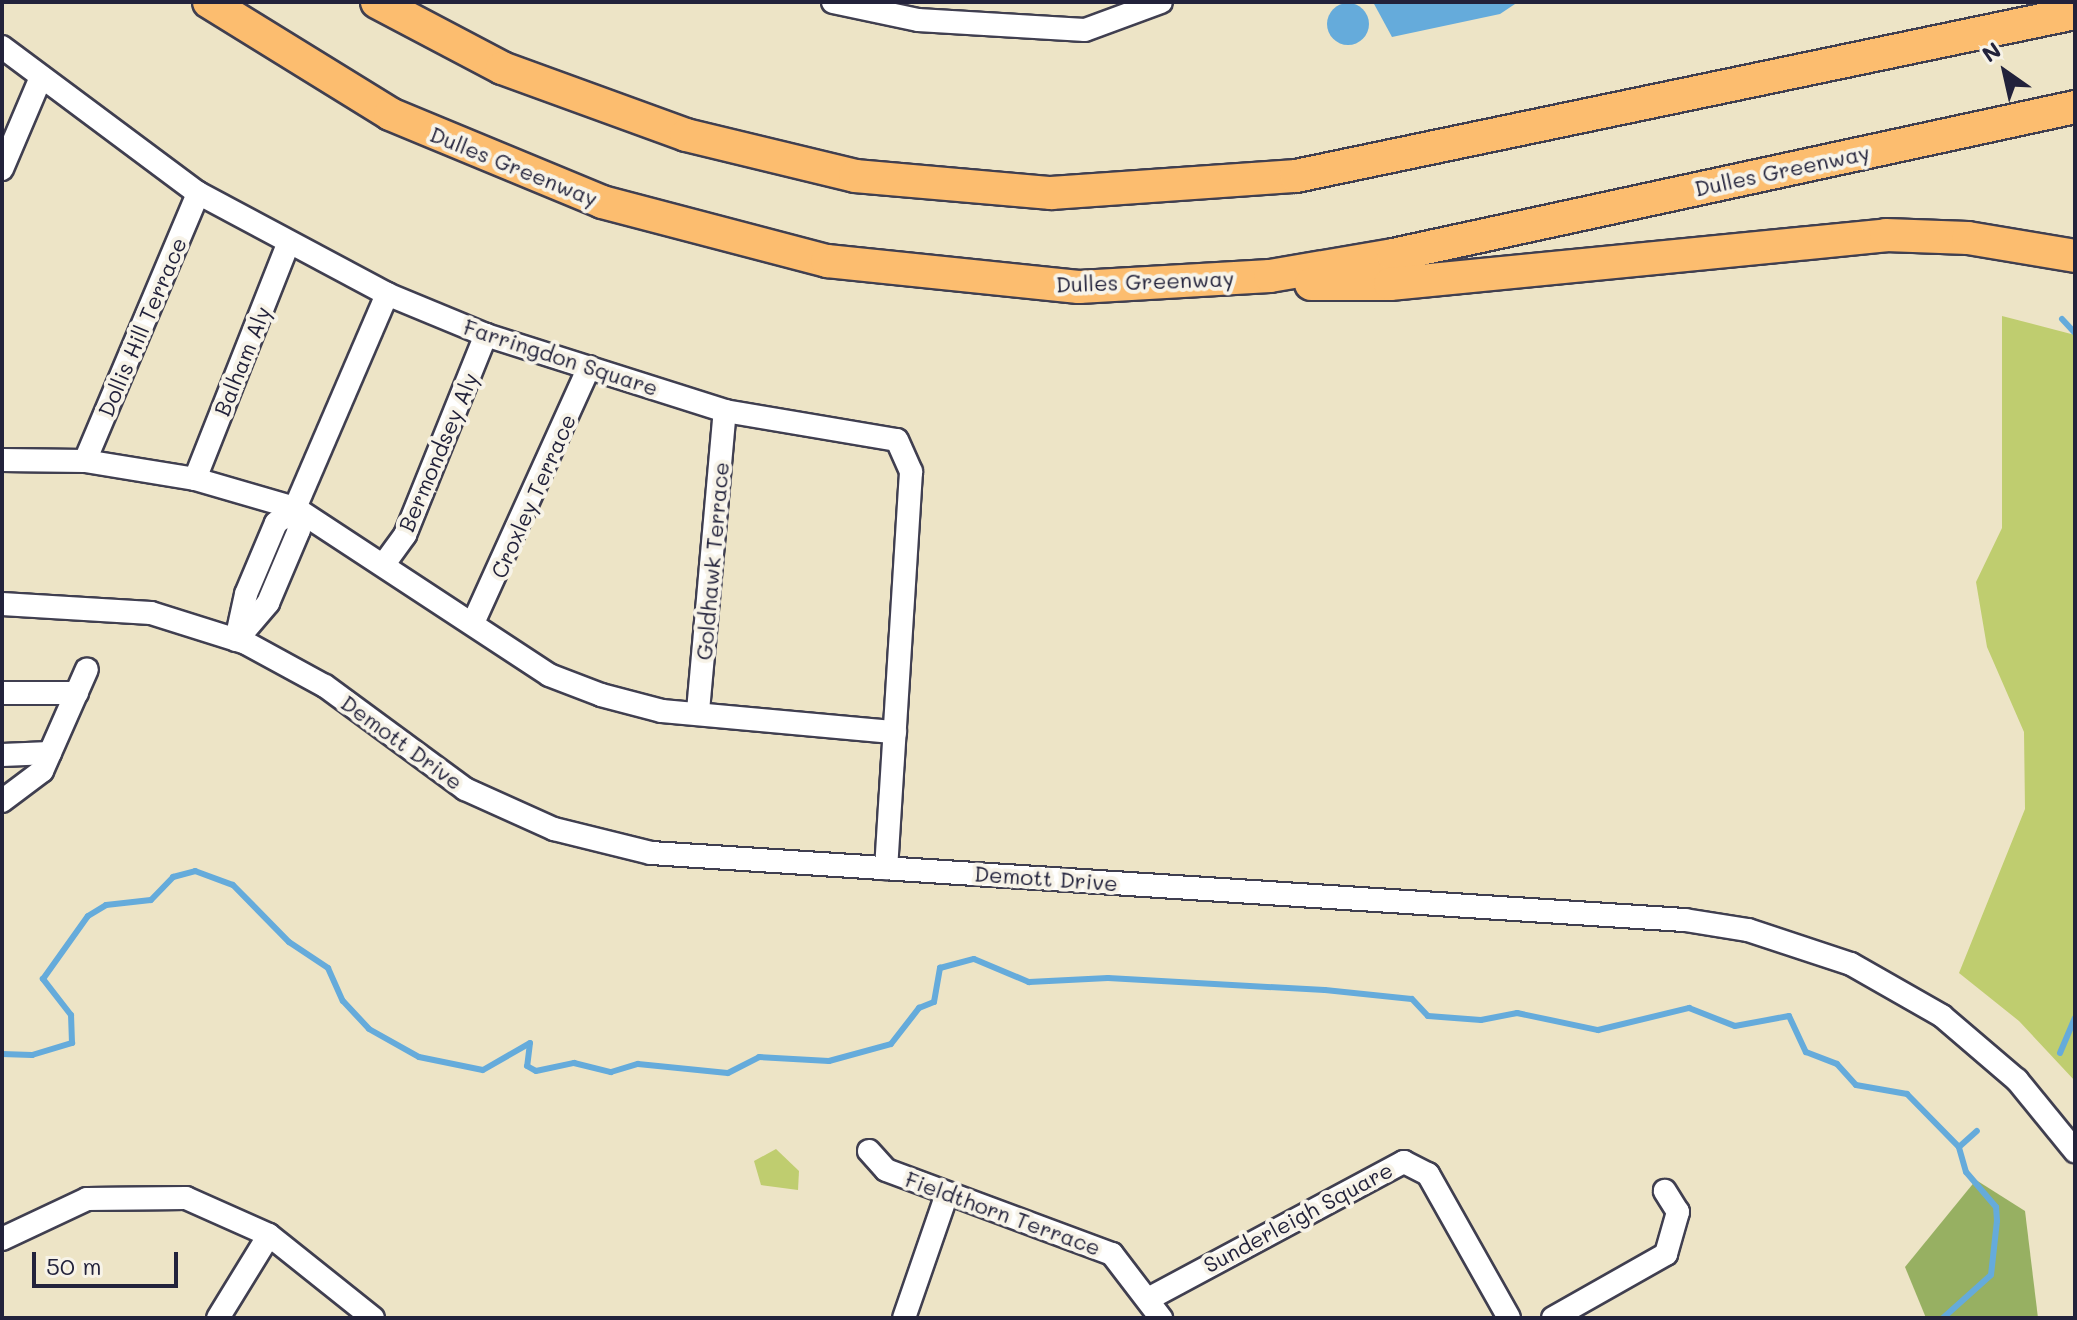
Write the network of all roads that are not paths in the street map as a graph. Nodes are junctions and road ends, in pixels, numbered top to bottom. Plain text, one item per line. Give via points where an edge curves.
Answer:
1 (209, 2) edge
2 (377, 2) edge
3 (833, 2) edge
4 (2024, 2) edge
5 (1158, 3) edge
6 (2075, 13) edge
7 (2, 47) edge
8 (1815, 68) junction
9 (41, 77) junction
10 (2075, 107) edge
11 (2, 169) edge
12 (198, 193) junction
13 (288, 244) junction
14 (2075, 256) edge
15 (1148, 285) junction
16 (387, 294) junction
17 (486, 335) junction
18 (589, 367) junction
19 (725, 411) junction
20 (2, 460) edge
21 (85, 461) junction
22 (195, 479) junction
23 (295, 508) junction
24 (384, 564) junction
25 (2, 604) edge
26 (473, 623) junction
27 (236, 640) junction
28 (87, 669) dead end
29 (2, 693) edge
30 (77, 693) junction
31 (698, 711) junction
32 (895, 732) junction
33 (50, 753) junction
34 (2, 755) edge
35 (2, 801) edge
36 (886, 868) junction
37 (869, 1151) dead end
38 (2075, 1151) edge
39 (1665, 1191) dead end
40 (947, 1194) junction
41 (269, 1235) junction
42 (2, 1239) edge
43 (1150, 1298) junction
44 (218, 1318) edge
45 (373, 1318) edge
46 (904, 1318) edge
47 (1161, 1318) edge
48 (1509, 1318) edge
49 (1553, 1318) edge

1 - 15 highway, Dulles Greenway via 390,114 521,171 675,226 903,272
2 - 8 highway via 502,68 686,135 855,176 1002,191 1198,188 1296,176
3 - 5 street via 918,20 1085,30
4 - 8 highway
6 - 8 highway
7 - 9 street, Farringdon Square
9 - 11 street
9 - 12 street, Farringdon Square
10 - 15 highway, Dulles Greenway via 1393,255 1270,276
12 - 13 street, Farringdon Square
12 - 21 street, Dollis Hill Terrace
13 - 16 street, Farringdon Square
13 - 22 street, Balham Aly
14 - 15 highway via 1968,238 1886,235 1390,284
16 - 17 street, Farringdon Square
16 - 23 street
17 - 18 street, Farringdon Square
17 - 24 street, Bermondsey Aly via 405,535
18 - 19 street, Farringdon Square
18 - 26 street, Croxley Terrace
19 - 31 street, Goldhawk Terrace
19 - 32 street, Farringdon Square via 888,434 906,454
20 - 21 street
21 - 22 street
22 - 23 street
23 - 24 street
23 - 27 street via 299,530 274,589
24 - 26 street
25 - 27 street, Demott Drive via 100,604
26 - 31 street via 549,675 601,695
27 - 36 street, Demott Drive via 334,692 465,789 554,829 651,853
28 - 30 street
29 - 30 street
30 - 33 street
31 - 32 street
32 - 36 street, Farringdon Square
33 - 34 street
33 - 35 street via 31,784
36 - 38 street, Demott Drive via 1748,930 1874,975 1942,1016 2017,1080
37 - 40 street, Fieldthorn Terrace via 886,1170
39 - 49 street via 1678,1212 1666,1254
40 - 43 street, Fieldthorn Terrace via 1092,1243 1129,1268
40 - 46 street
41 - 42 street via 186,1198 120,1193 54,1209
41 - 44 street
41 - 45 street
43 - 47 street, Fieldthorn Terrace
43 - 48 street, Sunderleigh Square via 1404,1162 1428,1174

